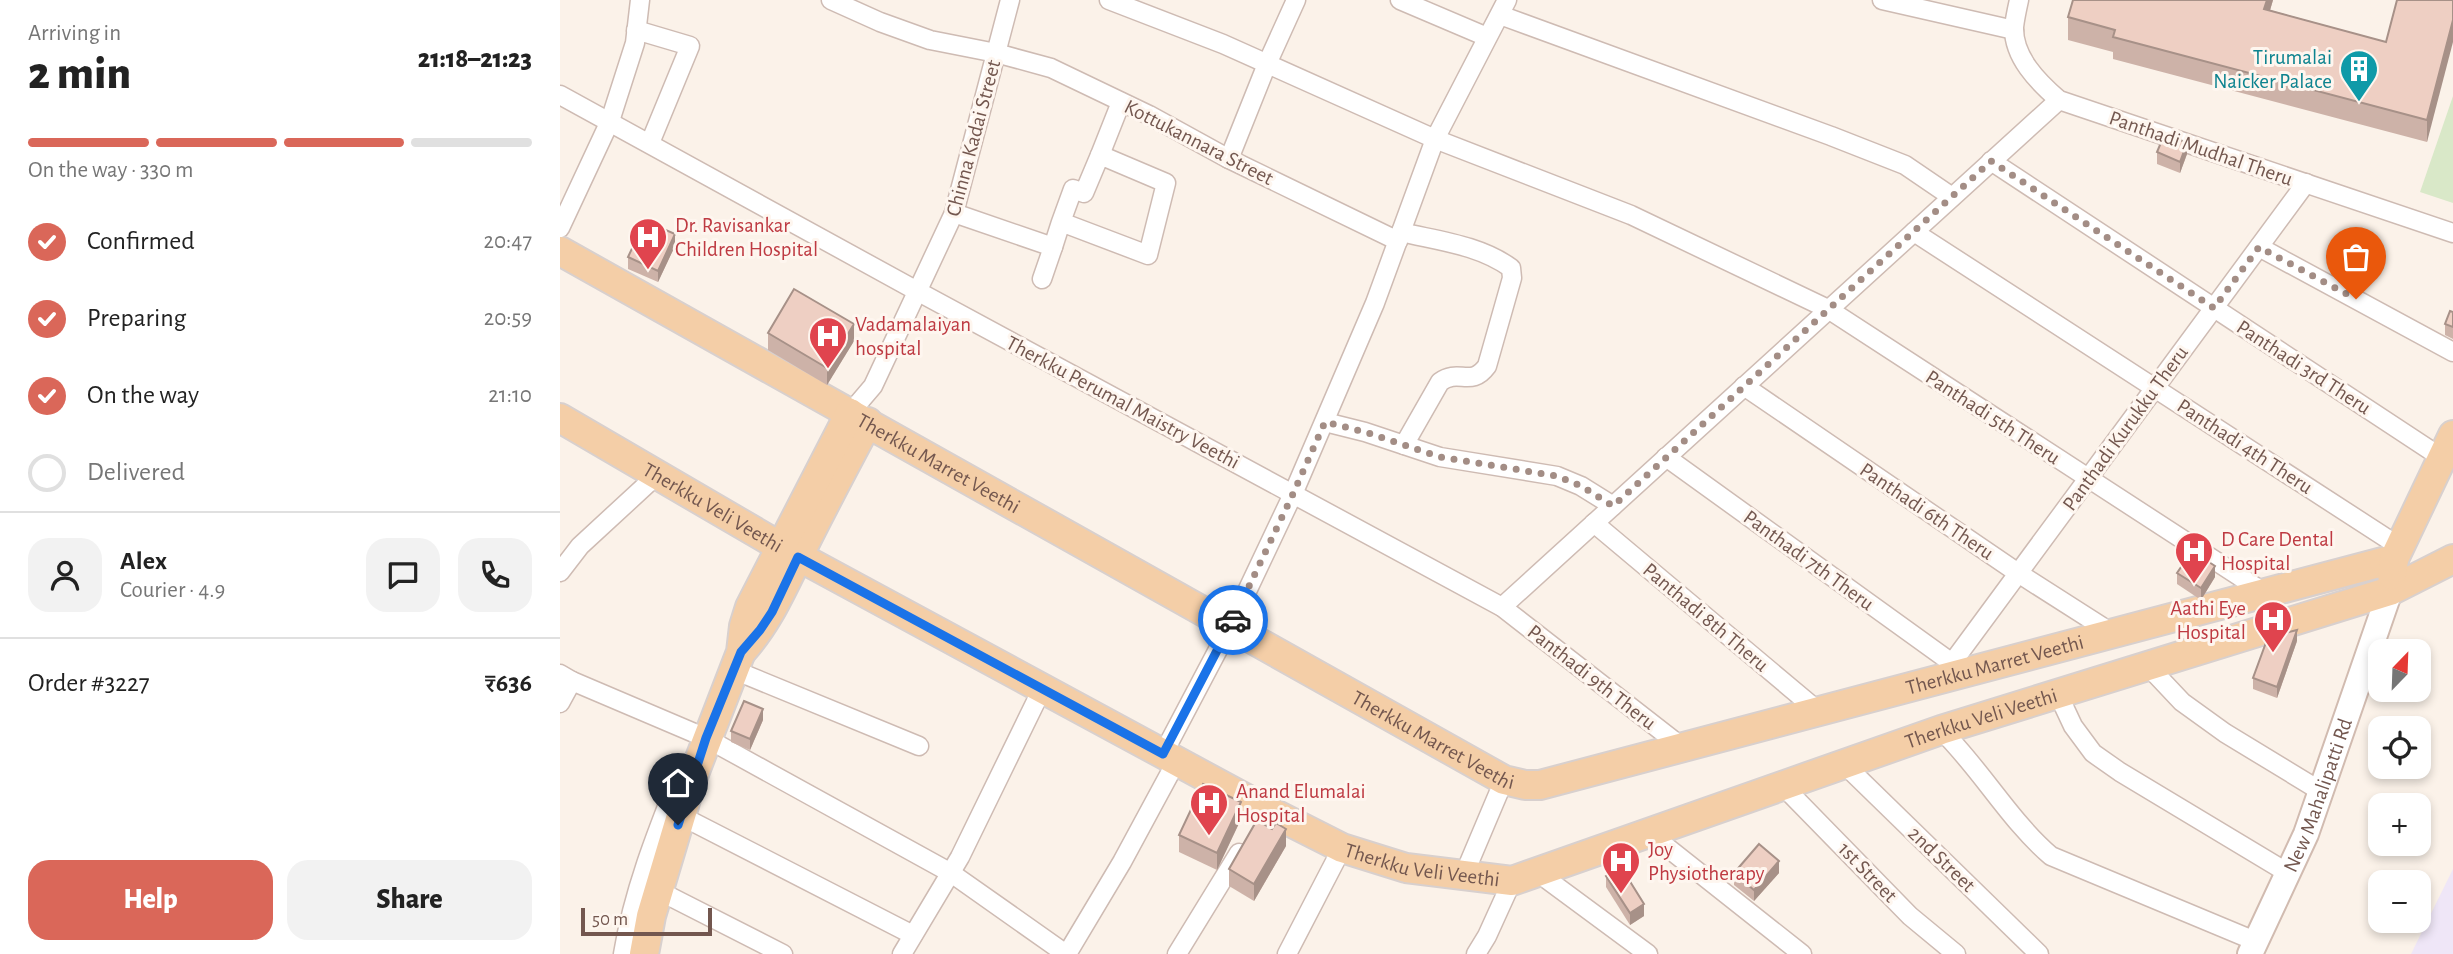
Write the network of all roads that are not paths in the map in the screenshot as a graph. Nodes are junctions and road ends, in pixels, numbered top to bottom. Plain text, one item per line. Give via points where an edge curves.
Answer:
1 (640, 0) edge
2 (831, 0) edge
3 (1010, 0) edge
4 (1109, 0) edge
5 (1296, 0) edge
6 (1400, 0) edge
7 (1882, 0) edge
8 (2019, 0) edge
9 (1905, 3) edge
10 (1503, 7) edge
11 (636, 30) junction
12 (2014, 30) junction
13 (1487, 37) junction
14 (996, 53) junction
15 (1267, 64) junction
16 (560, 95) edge
17 (2059, 100) junction
18 (1121, 102) junction
19 (610, 121) junction
20 (1435, 139) junction
21 (650, 143) junction
22 (1100, 155) junction
23 (1229, 159) junction
24 (1991, 161) junction
25 (2306, 183) junction
26 (1952, 197) junction
27 (954, 213) junction
28 (1061, 222) junction
29 (560, 228) edge
30 (1914, 232) junction
31 (2453, 233) edge
32 (1399, 236) junction
33 (1053, 247) junction
34 (2259, 247) junction
35 (560, 251) edge
36 (1042, 279) dead end
37 (916, 291) junction
38 (2214, 308) junction
39 (1828, 309) junction
40 (2453, 352) edge
41 (1744, 386) junction
42 (2154, 388) junction
43 (560, 418) edge
44 (859, 418) junction
45 (1325, 422) junction
46 (1404, 444) junction
47 (2447, 446) edge
48 (1666, 457) junction
49 (657, 475) junction
50 (2088, 479) junction
51 (1293, 494) junction
52 (1613, 506) junction
53 (1594, 523) junction
54 (789, 552) junction
55 (2397, 553) junction
56 (2453, 559) edge
57 (560, 572) edge
58 (2018, 573) junction
59 (2390, 591) junction
60 (2266, 593) junction
61 (1502, 607) junction
62 (1231, 625) junction
63 (2112, 633) junction
64 (738, 661) junction
65 (2148, 666) junction
66 (1954, 669) junction
67 (566, 678) edge
68 (1042, 689) junction
69 (2058, 694) junction
70 (560, 703) edge
71 (1818, 711) junction
72 (1941, 730) junction
73 (919, 747) dead end
74 (1682, 747) junction
75 (1169, 758) junction
76 (699, 759) junction
77 (1844, 764) junction
78 (1504, 780) junction
79 (1783, 786) junction
80 (2322, 792) junction
81 (691, 821) junction
82 (1258, 821) junction
83 (1649, 833) junction
84 (1342, 848) junction
85 (951, 873) junction
86 (2288, 873) junction
87 (1463, 877) junction
88 (1525, 877) junction
89 (669, 896) junction
90 (913, 936) junction
91 (1624, 947) edge
92 (2253, 947) edge
93 (623, 954) edge
94 (644, 954) edge
95 (654, 954) edge
96 (783, 954) edge
97 (902, 954) edge
98 (1067, 954) edge
99 (1177, 954) edge
100 (1287, 954) edge
101 (1476, 954) edge
102 (1648, 954) edge
103 (1802, 954) edge
104 (1956, 954) edge
105 (2039, 954) edge

1 - 11 street
2 - 14 street, Kottukannara Street via 930,40
3 - 14 street, Chinna Kadai Street
4 - 15 street, Panthadi 5th Theru
5 - 15 street
6 - 13 street
7 - 9 street
8 - 12 street, Panthadi Mudhal Theru
9 - 12 street
10 - 13 street
10 - 26 street via 1905,165
11 - 19 street
11 - 21 street via 690,47
12 - 17 street, Panthadi Mudhal Theru via 2023,61
13 - 20 street
14 - 18 street, Kottukannara Street via 1051,68
14 - 27 street, Chinna Kadai Street
15 - 20 street, Panthadi 5th Theru
15 - 23 street
16 - 19 street, Therkku Perumal Maistry Veethi
17 - 24 street
17 - 25 street, Panthadi Mudhal Theru
18 - 22 street
18 - 23 street, Kottukannara Street
19 - 21 street, Therkku Perumal Maistry Veethi
19 - 29 street
20 - 32 street
20 - 39 street, Panthadi 5th Theru via 1631,215
21 - 37 street, Therkku Perumal Maistry Veethi
22 - 28 street via 1084,193 1073,189
22 - 28 street via 1166,183 1148,254
23 - 32 street, Kottukannara Street
24 - 26 street
24 - 38 street, Panthadi 3rd Theru
25 - 31 street, Panthadi Mudhal Theru
25 - 34 street, Panthadi Kurukku Theru
26 - 30 street
27 - 33 street
27 - 37 street, Chinna Kadai Street
28 - 33 street
30 - 39 street
30 - 42 street, Panthadi 4th Theru
32 - 45 street
32 - 46 street, Kottukannara Street via 1478,250 1511,268 1512,278 1487,366 1475,378 1447,377 1440,382
33 - 36 street
34 - 38 street, Panthadi Kurukku Theru
34 - 40 street
35 - 44 main road, Therkku Marret Veethi
37 - 44 street, Chinna Kadai Street
37 - 51 street, Therkku Perumal Maistry Veethi
38 - 42 street, Panthadi Kurukku Theru
38 - 47 street, Panthadi 3rd Theru
39 - 41 street
39 - 50 street, Panthadi 5th Theru
41 - 48 street
41 - 58 street, Panthadi 6th Theru
42 - 50 street, Panthadi Kurukku Theru
42 - 55 street, Panthadi 4th Theru
43 - 49 main road, Therkku Veli Veethi
44 - 54 main road
44 - 62 main road, Therkku Marret Veethi
45 - 46 street
45 - 51 street
46 - 52 street via 1440,457 1557,476
47 - 55 main road
48 - 52 street
48 - 66 street, Panthadi 7th Theru
49 - 54 main road, Therkku Veli Veethi
49 - 57 street via 580,546
50 - 58 street, Panthadi Kurukku Theru
50 - 60 street, Panthadi 5th Theru
51 - 61 street, Therkku Perumal Maistry Veethi
51 - 62 street
52 - 53 street
53 - 61 street
53 - 71 street, Panthadi 8th Theru
54 - 64 main road via 772,612
54 - 68 main road, Therkku Veli Veethi
55 - 59 main road
55 - 60 main road, Therkku Marret Veethi
56 - 59 main road, Therkku Veli Veethi
58 - 63 street, Panthadi 6th Theru
58 - 66 street, Panthadi Kurukku Theru
59 - 65 main road, Therkku Veli Veethi
59 - 80 street, New Mahalipatti Rd
60 - 63 main road, Therkku Marret Veethi
61 - 74 street, Panthadi 9th Theru
62 - 75 street
62 - 78 main road, Therkku Marret Veethi
63 - 66 main road, Therkku Marret Veethi
64 - 73 street
64 - 76 main road
65 - 69 main road, Therkku Veli Veethi
65 - 80 street via 2182,702
66 - 71 main road, Therkku Marret Veethi
67 - 70 street
67 - 76 street
68 - 75 main road, Therkku Veli Veethi
68 - 85 street
69 - 72 main road, Therkku Veli Veethi
69 - 86 street via 2081,740 2093,753
71 - 74 main road, Therkku Marret Veethi
72 - 77 main road, Therkku Veli Veethi
72 - 92 street via 2033,841 2051,856
74 - 78 main road, Therkku Marret Veethi via 1540,785
75 - 82 main road, Therkku Veli Veethi
75 - 98 street via 1122,862
76 - 81 street via 702,778
76 - 85 street
76 - 93 street via 683,769 659,825
76 - 94 main road via 651,916
77 - 79 main road, Therkku Veli Veethi
77 - 105 street, 2nd Street
78 - 87 street
79 - 83 main road, Therkku Veli Veethi
79 - 104 street, 1st Street via 1910,916
80 - 86 street, New Mahalipatti Rd
81 - 89 street
81 - 90 street
82 - 84 main road, Therkku Veli Veethi
82 - 99 street
83 - 88 main road, Therkku Veli Veethi
83 - 103 street
84 - 87 main road, Therkku Veli Veethi via 1406,868
84 - 100 street
85 - 90 street
85 - 98 street
86 - 92 street, New Mahalipatti Rd
87 - 88 main road, Therkku Veli Veethi
88 - 91 street
88 - 101 street
89 - 95 street
89 - 96 street
90 - 97 street
91 - 102 street

